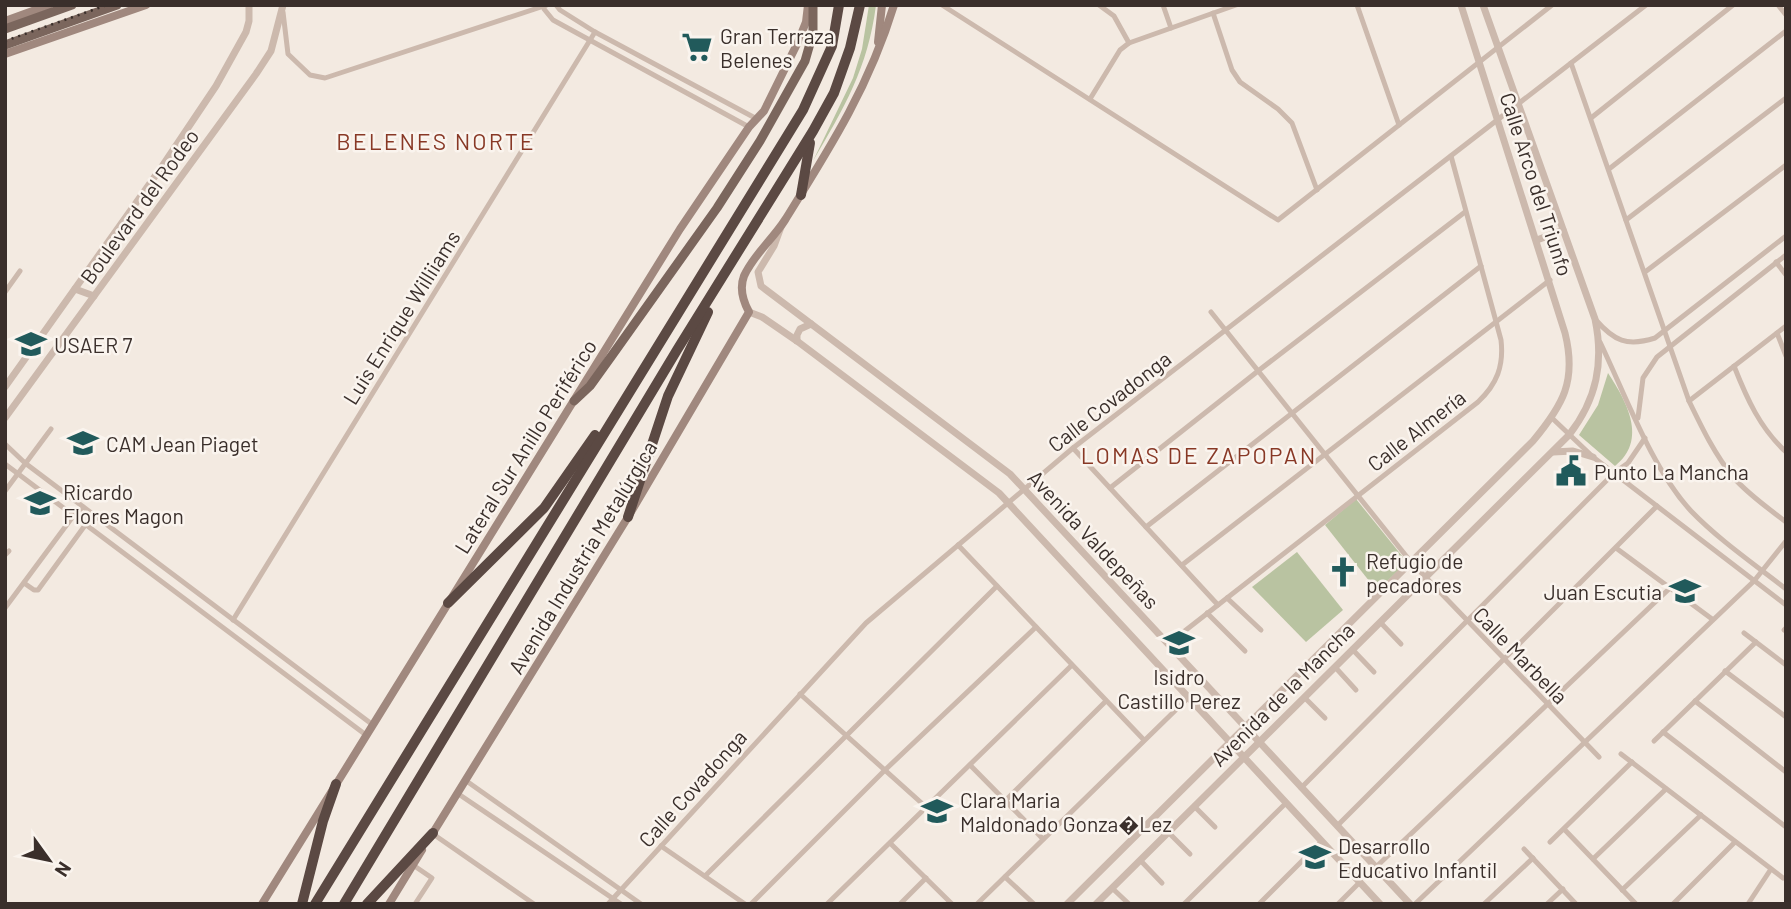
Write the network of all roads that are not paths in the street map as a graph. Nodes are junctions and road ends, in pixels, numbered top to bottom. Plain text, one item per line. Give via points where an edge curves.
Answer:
1 (49, 5) edge
2 (72, 5) edge
3 (117, 5) edge
4 (146, 5) edge
5 (556, 5) edge
6 (811, 5) edge
7 (839, 5) edge
8 (860, 5) edge
9 (882, 5) edge
10 (894, 5) edge
11 (942, 5) edge
12 (1100, 5) edge
13 (1163, 5) edge
14 (1236, 5) edge
15 (1357, 5) edge
16 (1461, 5) edge
17 (1483, 5) edge
18 (1552, 5) edge
19 (1646, 5) edge
20 (1733, 5) edge
21 (1778, 5) edge
22 (250, 6) edge
23 (545, 6) edge
24 (283, 8) edge
25 (1213, 13) junction
26 (1786, 15) edge
27 (42, 16) junction
28 (10, 19) edge
29 (1171, 28) junction
30 (5, 29) edge
31 (1786, 31) edge
32 (595, 32) junction
33 (589, 41) junction
34 (1129, 43) junction
35 (5, 44) edge
36 (1497, 48) junction
37 (271, 51) junction
38 (5, 54) edge
39 (288, 54) junction
40 (877, 55) junction
41 (1480, 62) junction
42 (1571, 63) junction
43 (682, 78) junction
44 (676, 88) junction
45 (1786, 98) edge
46 (1090, 99) junction
47 (1518, 104) junction
48 (1591, 118) junction
49 (757, 119) junction
50 (1498, 119) junction
51 (1399, 125) junction
52 (749, 127) junction
53 (813, 131) junction
54 (1451, 156) junction
55 (1786, 165) edge
56 (1609, 169) junction
57 (1317, 190) junction
58 (801, 195) junction
59 (1465, 212) junction
60 (1626, 220) junction
61 (781, 227) junction
62 (1563, 230) junction
63 (1786, 236) edge
64 (1537, 240) junction
65 (1786, 255) edge
66 (1776, 262) junction
67 (1480, 266) junction
68 (20, 271) dead end
69 (725, 272) junction
70 (1645, 272) junction
71 (1786, 275) edge
72 (1550, 280) junction
73 (75, 289) junction
74 (5, 292) edge
75 (94, 296) junction
76 (679, 311) junction
77 (750, 312) junction
78 (1212, 312) dead end
79 (1595, 319) junction
80 (1496, 321) junction
81 (812, 324) junction
82 (1786, 326) edge
83 (1226, 330) junction
84 (1665, 330) junction
85 (1777, 333) junction
86 (1599, 340) junction
87 (797, 341) junction
88 (1670, 345) junction
89 (1786, 356) edge
90 (1734, 366) junction
91 (1258, 370) junction
92 (1569, 375) joint
93 (5, 387) edge
94 (575, 401) junction
95 (1689, 401) junction
96 (1292, 414) junction
97 (5, 418) edge
98 (1552, 418) junction
99 (1637, 421) junction
100 (51, 429) dead end
101 (1569, 435) junction
102 (1645, 438) junction
103 (5, 444) edge
104 (1073, 448) junction
105 (1552, 452) junction
106 (1786, 453) edge
107 (1324, 454) junction
108 (1592, 457) junction
109 (25, 463) junction
110 (5, 464) edge
111 (18, 473) junction
112 (1614, 473) junction
113 (1024, 488) junction
114 (1110, 488) junction
115 (5, 491) edge
116 (1356, 496) junction
117 (1008, 503) junction
118 (1657, 506) junction
119 (83, 507) junction
120 (74, 515) junction
121 (95, 516) junction
122 (628, 517) junction
123 (1786, 522) edge
124 (86, 524) junction
125 (1146, 527) junction
126 (1786, 541) edge
127 (958, 545) junction
128 (1615, 548) junction
129 (1410, 562) junction
130 (1181, 565) junction
131 (1763, 571) junction
132 (1424, 578) junction
133 (1754, 581) junction
134 (24, 583) junction
135 (997, 586) junction
136 (1670, 589) junction
137 (1786, 589) edge
138 (1227, 598) junction
139 (448, 603) junction
140 (1218, 605) junction
141 (1786, 605) edge
142 (5, 608) edge
143 (1207, 613) junction
144 (1712, 619) junction
145 (233, 620) junction
146 (1380, 622) junction
147 (1467, 622) junction
148 (1036, 627) junction
149 (1261, 630) dead end
150 (1744, 634) dead end
151 (1756, 642) junction
152 (1168, 644) junction
153 (1401, 645) dead end
154 (1352, 649) junction
155 (1245, 651) dead end
156 (1504, 660) junction
157 (1072, 665) junction
158 (1786, 665) edge
159 (1335, 667) junction
160 (1725, 671) junction
161 (1374, 672) dead end
162 (1356, 690) dead end
163 (800, 694) junction
164 (1304, 697) junction
165 (1188, 698) junction
166 (1106, 701) junction
167 (1695, 701) junction
168 (1547, 705) junction
169 (1786, 717) edge
170 (1325, 718) dead end
171 (373, 725) junction
172 (1244, 728) junction
173 (1663, 732) junction
174 (366, 735) junction
175 (846, 735) junction
176 (1144, 740) junction
177 (1654, 741) dead end
178 (1584, 742) junction
179 (1229, 743) junction
180 (1258, 743) junction
181 (1621, 754) dead end
182 (1599, 757) dead end
183 (1243, 758) junction
184 (1632, 762) junction
185 (970, 765) junction
186 (886, 770) junction
187 (1786, 772) edge
188 (465, 780) junction
189 (335, 785) junction
190 (1301, 788) junction
191 (1666, 789) junction
192 (457, 793) junction
193 (1005, 801) junction
194 (1286, 803) junction
195 (1194, 806) junction
196 (926, 807) junction
197 (1701, 815) junction
198 (1337, 826) junction
199 (1215, 827) dead end
200 (1786, 827) edge
201 (1564, 829) junction
202 (1168, 832) junction
203 (433, 833) junction
204 (1043, 839) junction
205 (1322, 841) junction
206 (1550, 842) dead end
207 (1735, 842) junction
208 (890, 843) junction
209 (661, 846) junction
210 (1524, 849) dead end
211 (1190, 854) dead end
212 (1533, 858) junction
213 (1593, 859) junction
214 (1140, 860) junction
215 (413, 865) junction
216 (1376, 867) junction
217 (1771, 869) junction
218 (705, 876) junction
219 (1005, 877) junction
220 (926, 878) junction
221 (1783, 878) dead end
222 (1162, 883) dead end
223 (1360, 883) junction
224 (1112, 888) junction
225 (1563, 889) junction
226 (621, 890) junction
227 (1622, 890) junction
228 (613, 898) junction
229 (262, 904) edge
230 (302, 904) edge
231 (315, 904) edge
232 (344, 904) edge
233 (367, 904) edge
234 (389, 904) edge
235 (415, 904) edge
236 (534, 904) edge
237 (608, 904) edge
238 (621, 904) edge
239 (641, 904) edge
240 (745, 904) edge
241 (751, 904) edge
242 (827, 904) edge
243 (900, 904) edge
244 (952, 904) edge
245 (977, 904) edge
246 (1034, 904) edge
247 (1067, 904) edge
248 (1096, 904) edge
249 (1129, 904) edge
250 (1184, 904) edge
251 (1259, 904) edge
252 (1338, 904) edge
253 (1380, 904) edge
254 (1413, 904) edge
255 (1484, 904) edge
256 (1547, 904) edge
257 (1576, 904) edge
258 (1636, 904) edge
259 (1673, 904) edge
260 (1748, 904) edge

1 - 28 main road
2 - 27 main road
3 - 35 main road
4 - 38 main road
5 - 32 street
6 - 49 main road, Lateral Sur Anillo Periférico via 798,42
6 - 94 main road via 813,33 805,61 760,141 718,208
7 - 76 highway via 832,46 803,110
8 - 53 highway via 834,93
9 - 40 main road
10 - 40 main road
11 - 46 street
12 - 34 street via 1114,16
13 - 29 street
14 - 25 street
15 - 51 street
16 - 41 street, Calle Arco del Triunfo
17 - 36 street, Calle Arco del Triunfo
18 - 36 street
19 - 42 street, Calle Covadonga
20 - 48 street
21 - 26 street
22 - 73 street, Boulevard del Rodeo via 246,32 216,86
23 - 33 street via 553,20
23 - 39 street via 324,78 310,75
24 - 37 street, Boulevard del Rodeo
24 - 39 street
25 - 29 street
25 - 57 street via 1232,71 1292,123
27 - 28 main road
27 - 30 main road
29 - 34 street
31 - 56 street
32 - 33 street, Luis Enrique Williiams
32 - 43 street
33 - 44 street
33 - 145 street, Luis Enrique Williiams
34 - 46 street
36 - 41 street
36 - 47 street, Calle Arco del Triunfo
37 - 39 street
37 - 75 street, Boulevard del Rodeo
40 - 58 main road via 854,107
41 - 50 street, Calle Arco del Triunfo
41 - 51 street
42 - 47 street, Calle Covadonga
42 - 48 street
43 - 44 street
43 - 49 street
44 - 52 street
45 - 60 street
46 - 57 street via 1278,220
47 - 50 street, Calle Covadonga
47 - 62 street, Calle Arco del Triunfo
48 - 56 street
49 - 52 main road, Lateral Sur Anillo Periférico
50 - 54 street, Calle Covadonga
50 - 64 street, Calle Arco del Triunfo
51 - 57 street
52 - 94 main road, Lateral Sur Anillo Periférico via 680,229
53 - 58 highway
53 - 69 highway
54 - 59 street, Calle Almería
54 - 83 street, Calle Covadonga
55 - 70 street
56 - 60 street
58 - 61 main road
59 - 67 street, Calle Almería
59 - 91 street
60 - 70 street
61 - 77 main road via 743,280 742,293
61 - 81 street, Avenida Valdepeñas via 758,279 763,288
62 - 64 street
62 - 79 street, Calle Arco del Triunfo
63 - 84 street
64 - 72 street, Calle Arco del Triunfo
65 - 66 street
66 - 71 street
66 - 88 street
67 - 80 street, Calle Almería
67 - 96 street
68 - 74 street
69 - 122 highway via 668,396
69 - 232 highway
70 - 84 street
72 - 80 street
72 - 92 street, Calle Arco del Triunfo via 1569,347
73 - 75 street
73 - 93 street, Boulevard del Rodeo
75 - 97 street, Boulevard del Rodeo
76 - 139 highway via 556,493
76 - 231 highway
77 - 87 street, Avenida Valdepeñas
77 - 122 main road, Avenida Industria Metalúrgica
78 - 83 street, Calle Marbella
79 - 84 street via 1623,342 1637,344
79 - 86 street, Calle Arco del Triunfo
80 - 107 street
80 - 116 street, Calle Almería via 1503,354 1489,391
81 - 87 street via 800,329
81 - 113 street, Avenida Valdepeñas
82 - 85 street
83 - 91 street, Calle Marbella
83 - 104 street, Calle Covadonga
84 - 88 street
85 - 89 street
85 - 90 street
86 - 99 street
86 - 101 street, Avenida de la Mancha via 1594,392
87 - 117 street, Avenida Valdepeñas
88 - 95 street
88 - 99 street via 1643,379
90 - 95 street
90 - 106 street via 1755,414
91 - 96 street, Calle Marbella
91 - 114 street
92 - 98 street, Avenida de la Mancha
94 - 139 main road, Lateral Sur Anillo Periférico
95 - 123 street via 1735,479
96 - 107 street, Calle Marbella
96 - 125 street
98 - 101 street
98 - 129 street, Avenida de la Mancha
99 - 102 street
100 - 109 street
101 - 105 street, Avenida de la Mancha
101 - 108 street
102 - 112 street
102 - 131 street via 1690,510
103 - 109 street
104 - 113 street, Calle Covadonga
104 - 114 street
105 - 108 street via 1573,451
105 - 132 street, Avenida de la Mancha
107 - 116 street, Calle Marbella
107 - 130 street
108 - 112 street
109 - 111 street
109 - 119 street
110 - 111 street
111 - 115 street
111 - 120 street
112 - 118 street
112 - 147 street
113 - 117 street, Calle Covadonga
113 - 152 street, Avenida Valdepeñas
114 - 125 street
116 - 129 street, Calle Marbella
116 - 138 street, Calle Almería
117 - 127 street, Calle Covadonga
117 - 165 street, Avenida Valdepeñas
118 - 128 street
118 - 133 street
119 - 120 street
119 - 121 street
120 - 124 street
120 - 134 street
121 - 124 street
121 - 145 street
122 - 188 main road, Avenida Industria Metalúrgica
124 - 134 street via 38,590
124 - 174 street
125 - 130 street
126 - 131 street
127 - 135 street
127 - 163 street, Calle Covadonga via 866,623
128 - 136 street
128 - 156 street
129 - 132 street, Calle Marbella
129 - 172 street, Avenida de la Mancha
130 - 140 street
131 - 133 street
131 - 137 street
132 - 146 street, Avenida de la Mancha
132 - 147 street, Calle Marbella
133 - 141 street
133 - 144 street
134 - 142 street
135 - 148 street
135 - 175 street
136 - 144 street
136 - 168 street
138 - 140 street, Calle Almería
138 - 149 street
139 - 171 main road, Lateral Sur Anillo Periférico
140 - 143 street, Calle Almería
143 - 152 street, Calle Almería
143 - 155 street
144 - 178 street
145 - 171 street
146 - 153 street
146 - 154 street, Avenida de la Mancha
147 - 156 street, Calle Marbella
147 - 190 street
148 - 157 street
148 - 186 street
150 - 151 street
151 - 158 street
151 - 160 street
152 - 172 street, Avenida Valdepeñas
154 - 159 street, Avenida de la Mancha
154 - 161 street
156 - 168 street, Calle Marbella
156 - 198 street
157 - 166 street
157 - 185 street
159 - 162 street
159 - 164 street, Avenida de la Mancha
160 - 167 street
160 - 169 street
163 - 175 street
163 - 209 street, Calle Covadonga
164 - 170 street
164 - 180 street, Avenida de la Mancha
165 - 176 street
165 - 179 street, Avenida Valdepeñas
166 - 176 street
166 - 193 street
167 - 173 street
167 - 187 street
168 - 178 street, Calle Marbella
168 - 216 street
171 - 174 main road, Lateral Sur Anillo Periférico
172 - 179 street, Avenida de la Mancha
172 - 180 street, Avenida Valdepeñas
173 - 177 street
173 - 200 street
174 - 189 main road, Lateral Sur Anillo Periférico
175 - 186 street
175 - 218 street
176 - 204 street
178 - 182 street, Calle Marbella
178 - 254 street
179 - 183 street, Avenida Valdepeñas
179 - 247 street, Avenida de la Mancha
180 - 183 street, Avenida de la Mancha
180 - 190 street, Avenida Valdepeñas
181 - 184 street
183 - 194 street, Avenida Valdepeñas
183 - 195 street, Avenida de la Mancha
184 - 191 street
184 - 201 street
185 - 193 street
185 - 196 street
186 - 196 street
186 - 241 street
188 - 192 main road, Avenida Industria Metalúrgica
188 - 226 street
189 - 229 main road, Lateral Sur Anillo Periférico
189 - 230 highway
190 - 198 street, Avenida Valdepeñas
191 - 197 street
191 - 213 street
192 - 203 main road, Avenida Industria Metalúrgica
192 - 228 street
193 - 204 street
194 - 205 street, Avenida Valdepeñas
194 - 250 street
195 - 199 street
195 - 202 street, Avenida de la Mancha
196 - 208 street
197 - 207 street
197 - 227 street
198 - 216 street, Avenida Valdepeñas
201 - 206 street
201 - 213 street
202 - 211 street
202 - 214 street, Avenida de la Mancha
203 - 215 main road, Avenida Industria Metalúrgica
203 - 233 highway
203 - 236 street
204 - 219 street
205 - 223 street, Avenida Valdepeñas
205 - 251 street
207 - 217 street
207 - 259 street
208 - 220 street
208 - 242 street
209 - 218 street
209 - 226 street, Calle Covadonga
210 - 212 street
212 - 225 street
212 - 255 street
213 - 227 street
214 - 222 street
214 - 224 street, Avenida de la Mancha
215 - 234 main road, Avenida Industria Metalúrgica
215 - 235 street via 432,878
216 - 254 street, Avenida Valdepeñas
217 - 221 street
217 - 260 street
218 - 240 street
219 - 245 street
219 - 246 street
220 - 243 street
220 - 244 street
223 - 252 street
223 - 253 street, Avenida Valdepeñas
224 - 248 street, Avenida de la Mancha
224 - 249 street
225 - 256 street
225 - 257 street
226 - 228 street, Calle Covadonga
226 - 239 street
227 - 258 street
228 - 237 street, Calle Covadonga
228 - 238 street

